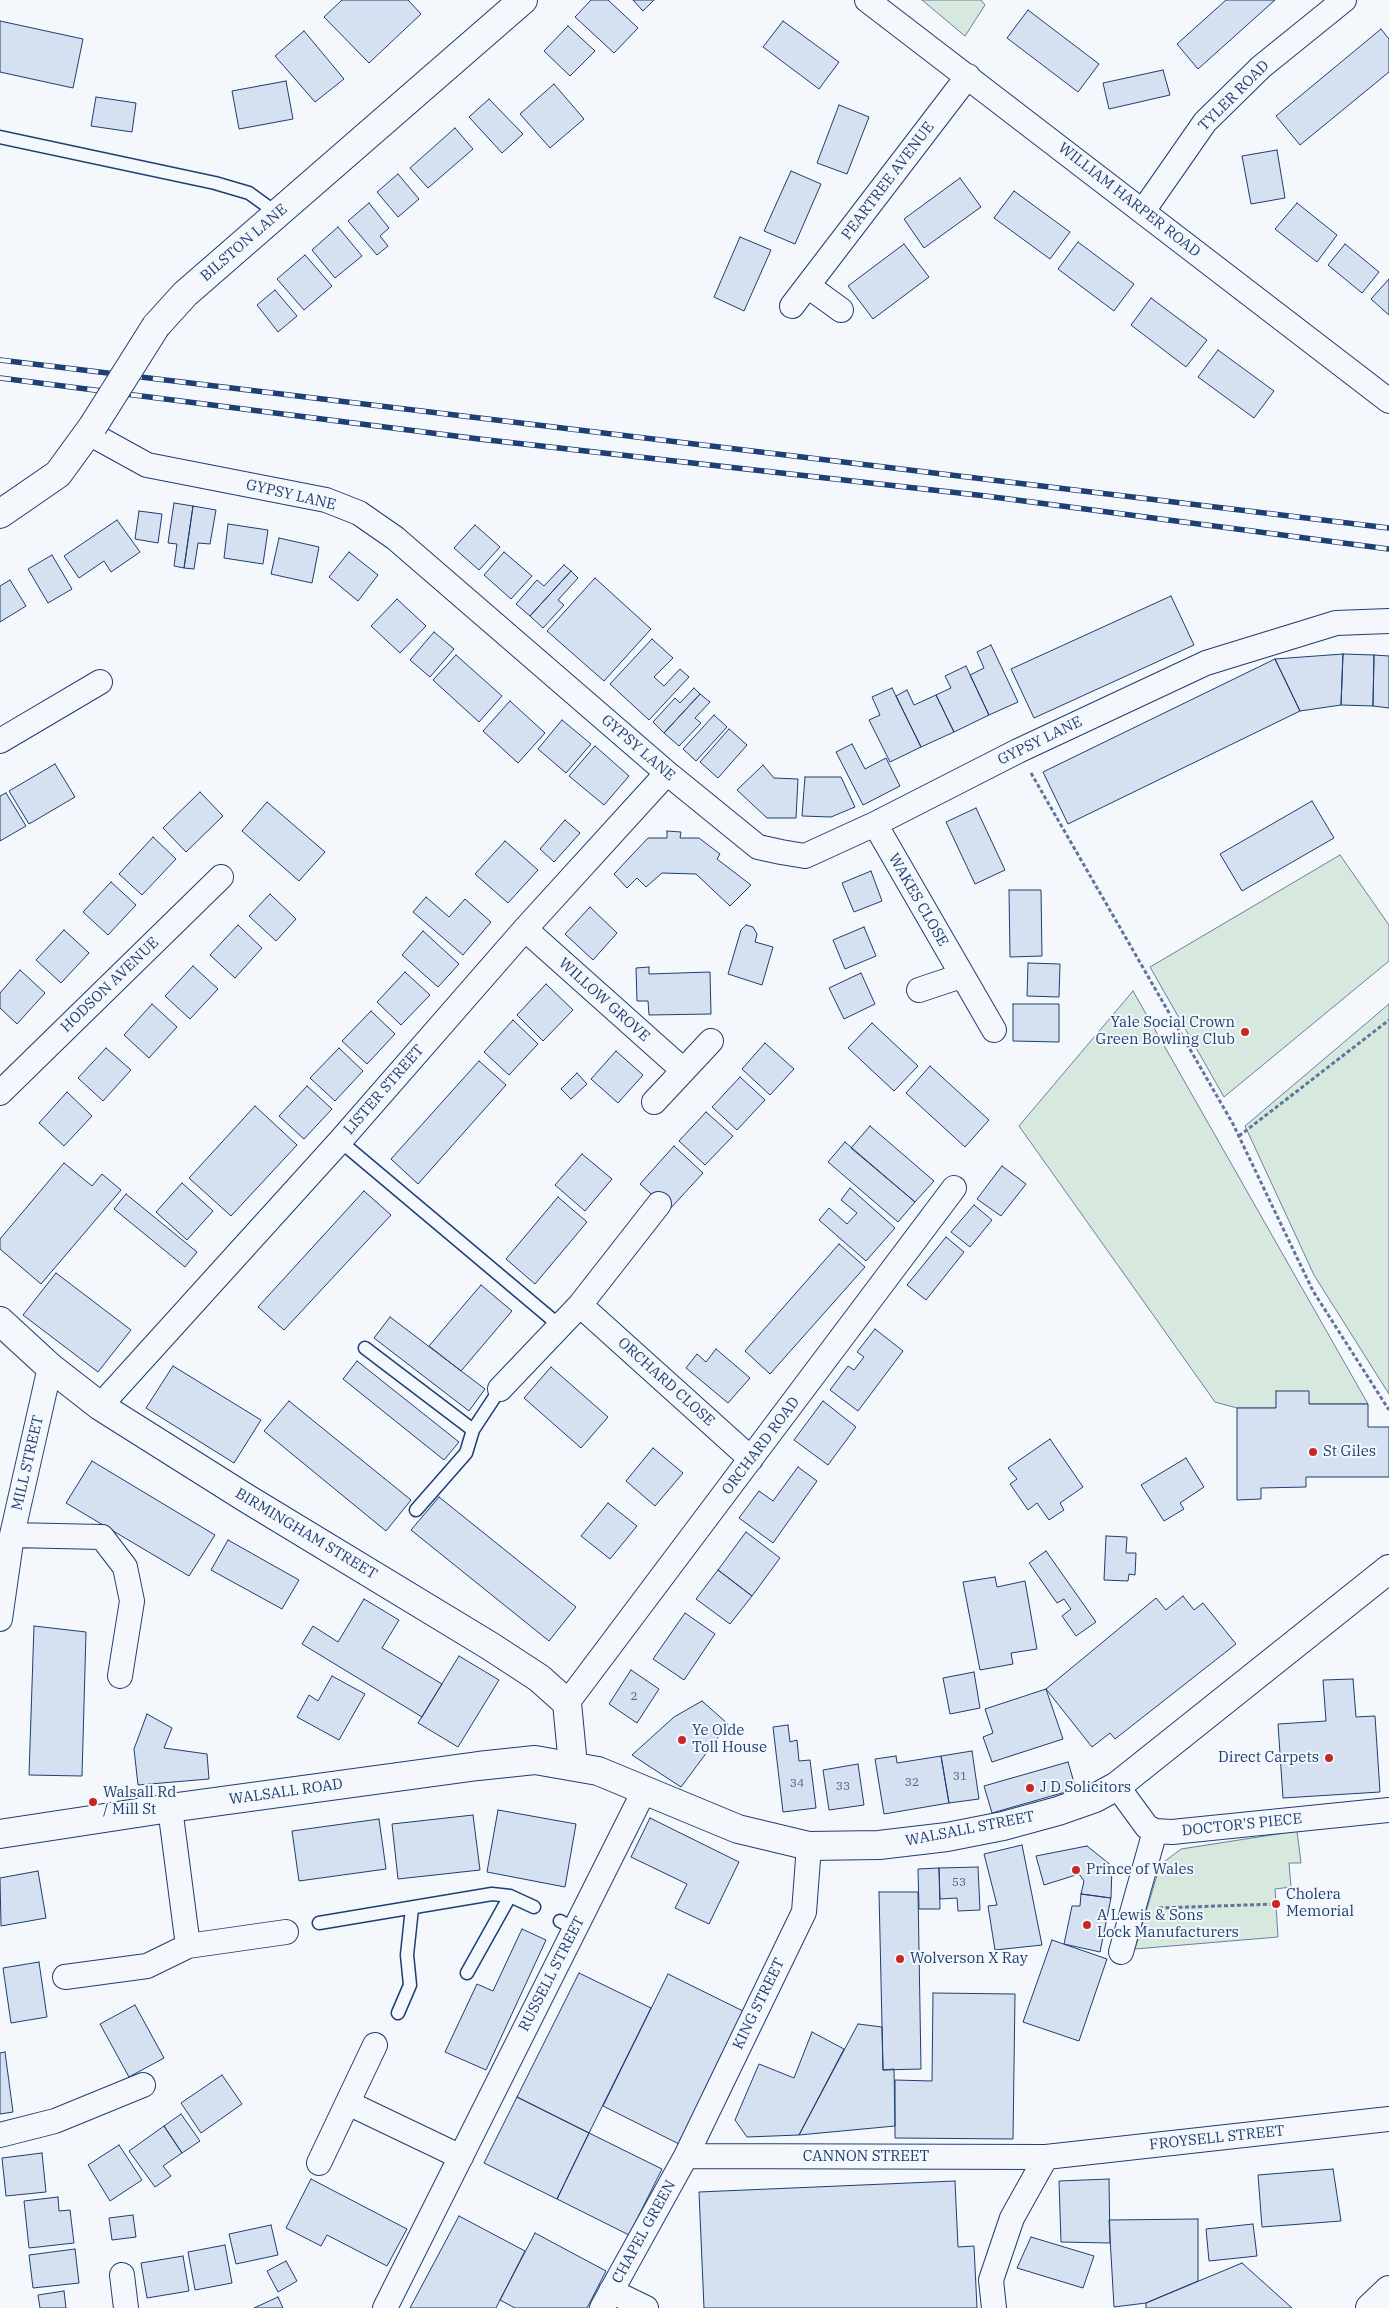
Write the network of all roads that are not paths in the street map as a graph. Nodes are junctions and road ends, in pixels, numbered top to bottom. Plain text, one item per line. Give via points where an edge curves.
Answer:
1 (523, 0) edge
2 (867, 0) edge
3 (1344, 0) edge
4 (968, 76) junction
5 (0, 137) edge
6 (1143, 211) junction
7 (278, 214) junction
8 (808, 286) junction
9 (792, 306) dead end
10 (841, 310) dead end
11 (1389, 401) edge
12 (91, 430) junction
13 (0, 514) edge
14 (1389, 621) edge
15 (100, 682) dead end
16 (0, 741) edge
17 (666, 773) junction
18 (875, 824) junction
19 (221, 877) dead end
20 (525, 929) junction
21 (961, 976) junction
22 (919, 990) dead end
23 (994, 1030) dead end
24 (711, 1041) dead end
25 (683, 1070) junction
26 (0, 1094) edge
27 (654, 1102) dead end
28 (340, 1141) junction
29 (954, 1188) dead end
30 (659, 1204) dead end
31 (580, 1305) junction
32 (0, 1321) edge
33 (560, 1326) junction
34 (365, 1348) dead end
35 (50, 1367) junction
36 (500, 1389) joint
37 (100, 1406) junction
38 (473, 1430) junction
39 (751, 1459) junction
40 (416, 1510) dead end
41 (7, 1547) edge
42 (1389, 1569) edge
43 (0, 1618) edge
44 (120, 1676) dead end
45 (567, 1703) junction
46 (573, 1765) junction
47 (1117, 1786) junction
48 (644, 1791) junction
49 (170, 1808) junction
50 (1389, 1810) edge
51 (1156, 1831) junction
52 (0, 1834) edge
53 (809, 1846) junction
54 (510, 1896) junction
55 (534, 1907) dead end
56 (412, 1908) junction
57 (319, 1924) dead end
58 (286, 1932) dead end
59 (188, 1946) junction
60 (1121, 1952) dead end
61 (467, 1972) dead end
62 (65, 1977) dead end
63 (398, 2013) dead end
64 (375, 2046) dead end
65 (143, 2085) dead end
66 (348, 2102) junction
67 (1389, 2119) edge
68 (0, 2135) edge
69 (686, 2156) junction
70 (461, 2157) junction
71 (1046, 2157) junction
72 (319, 2163) dead end
73 (122, 2275) dead end
74 (1389, 2290) edge
75 (606, 2300) edge
76 (126, 2308) edge
77 (385, 2308) edge
78 (646, 2308) edge
79 (994, 2308) edge
80 (1370, 2308) edge

1 - 7 main road, BILSTON LANE
2 - 4 street, WILLIAM HARPER ROAD
3 - 6 street, TYLER ROAD via 1261,67 1205,122
4 - 6 street, WILLIAM HARPER ROAD
4 - 8 street, PEARTREE AVENUE
5 - 7 lane via 249,192
6 - 11 street, WILLIAM HARPER ROAD
7 - 12 main road, BILSTON LANE, bridge via 185,294 156,326
8 - 9 street, PEARTREE AVENUE
8 - 10 street
12 - 13 main road, BILSTON LANE via 58,474
12 - 17 street, GYPSY LANE via 147,465 326,500 359,513 396,538
14 - 18 street, GYPSY LANE via 1336,623 1206,663 1018,751
15 - 16 street
17 - 18 street, GYPSY LANE via 758,847 805,856
17 - 20 street, LISTER STREET
18 - 21 street, WAKES CLOSE
19 - 26 street, HODSON AVENUE
20 - 25 street, WILLOW GROVE
20 - 28 street, LISTER STREET
21 - 22 street
21 - 23 street, WAKES CLOSE
24 - 25 street
25 - 27 street
28 - 33 lane
28 - 37 street, LISTER STREET
29 - 39 street, ORCHARD ROAD
30 - 31 street
31 - 33 street
31 - 39 street, ORCHARD CLOSE
32 - 35 main road, BIRMINGHAM STREET
33 - 36 street
34 - 38 lane
35 - 37 main road, BIRMINGHAM STREET
35 - 41 street, MILL STREET
36 - 38 lane
37 - 45 main road, BIRMINGHAM STREET via 490,1646 539,1678
38 - 40 lane via 466,1453
39 - 45 street, ORCHARD ROAD
41 - 43 street, MILL STREET
41 - 44 street via 102,1537 125,1567 132,1601
42 - 47 main road, WALSALL STREET
45 - 46 main road
46 - 48 main road, WALSALL STREET via 598,1771
46 - 49 main road, WALSALL ROAD via 535,1760 478,1766
47 - 51 street via 1147,1827
47 - 53 main road, WALSALL STREET via 1058,1812 947,1837 879,1845
48 - 53 main road, WALSALL STREET via 738,1829
48 - 70 street, RUSSELL STREET via 568,1925
49 - 52 main road, WALSALL ROAD
49 - 59 street
50 - 51 street, DOCTOR'S PIECE
51 - 60 street
53 - 69 street, KING STREET via 804,1912
54 - 55 lane
54 - 56 lane via 492,1894
54 - 61 lane
56 - 57 lane
56 - 63 lane via 408,1955 410,1985
58 - 59 street
59 - 62 street via 147,1966
64 - 66 street
65 - 68 street via 55,2121
66 - 70 street
66 - 72 street
67 - 71 street, FROYSELL STREET
69 - 71 street, CANNON STREET
69 - 75 street, CHAPEL GREEN
70 - 77 street, RUSSELL STREET
71 - 79 street via 1012,2218 991,2280
73 - 76 street
74 - 80 main road
75 - 78 street

